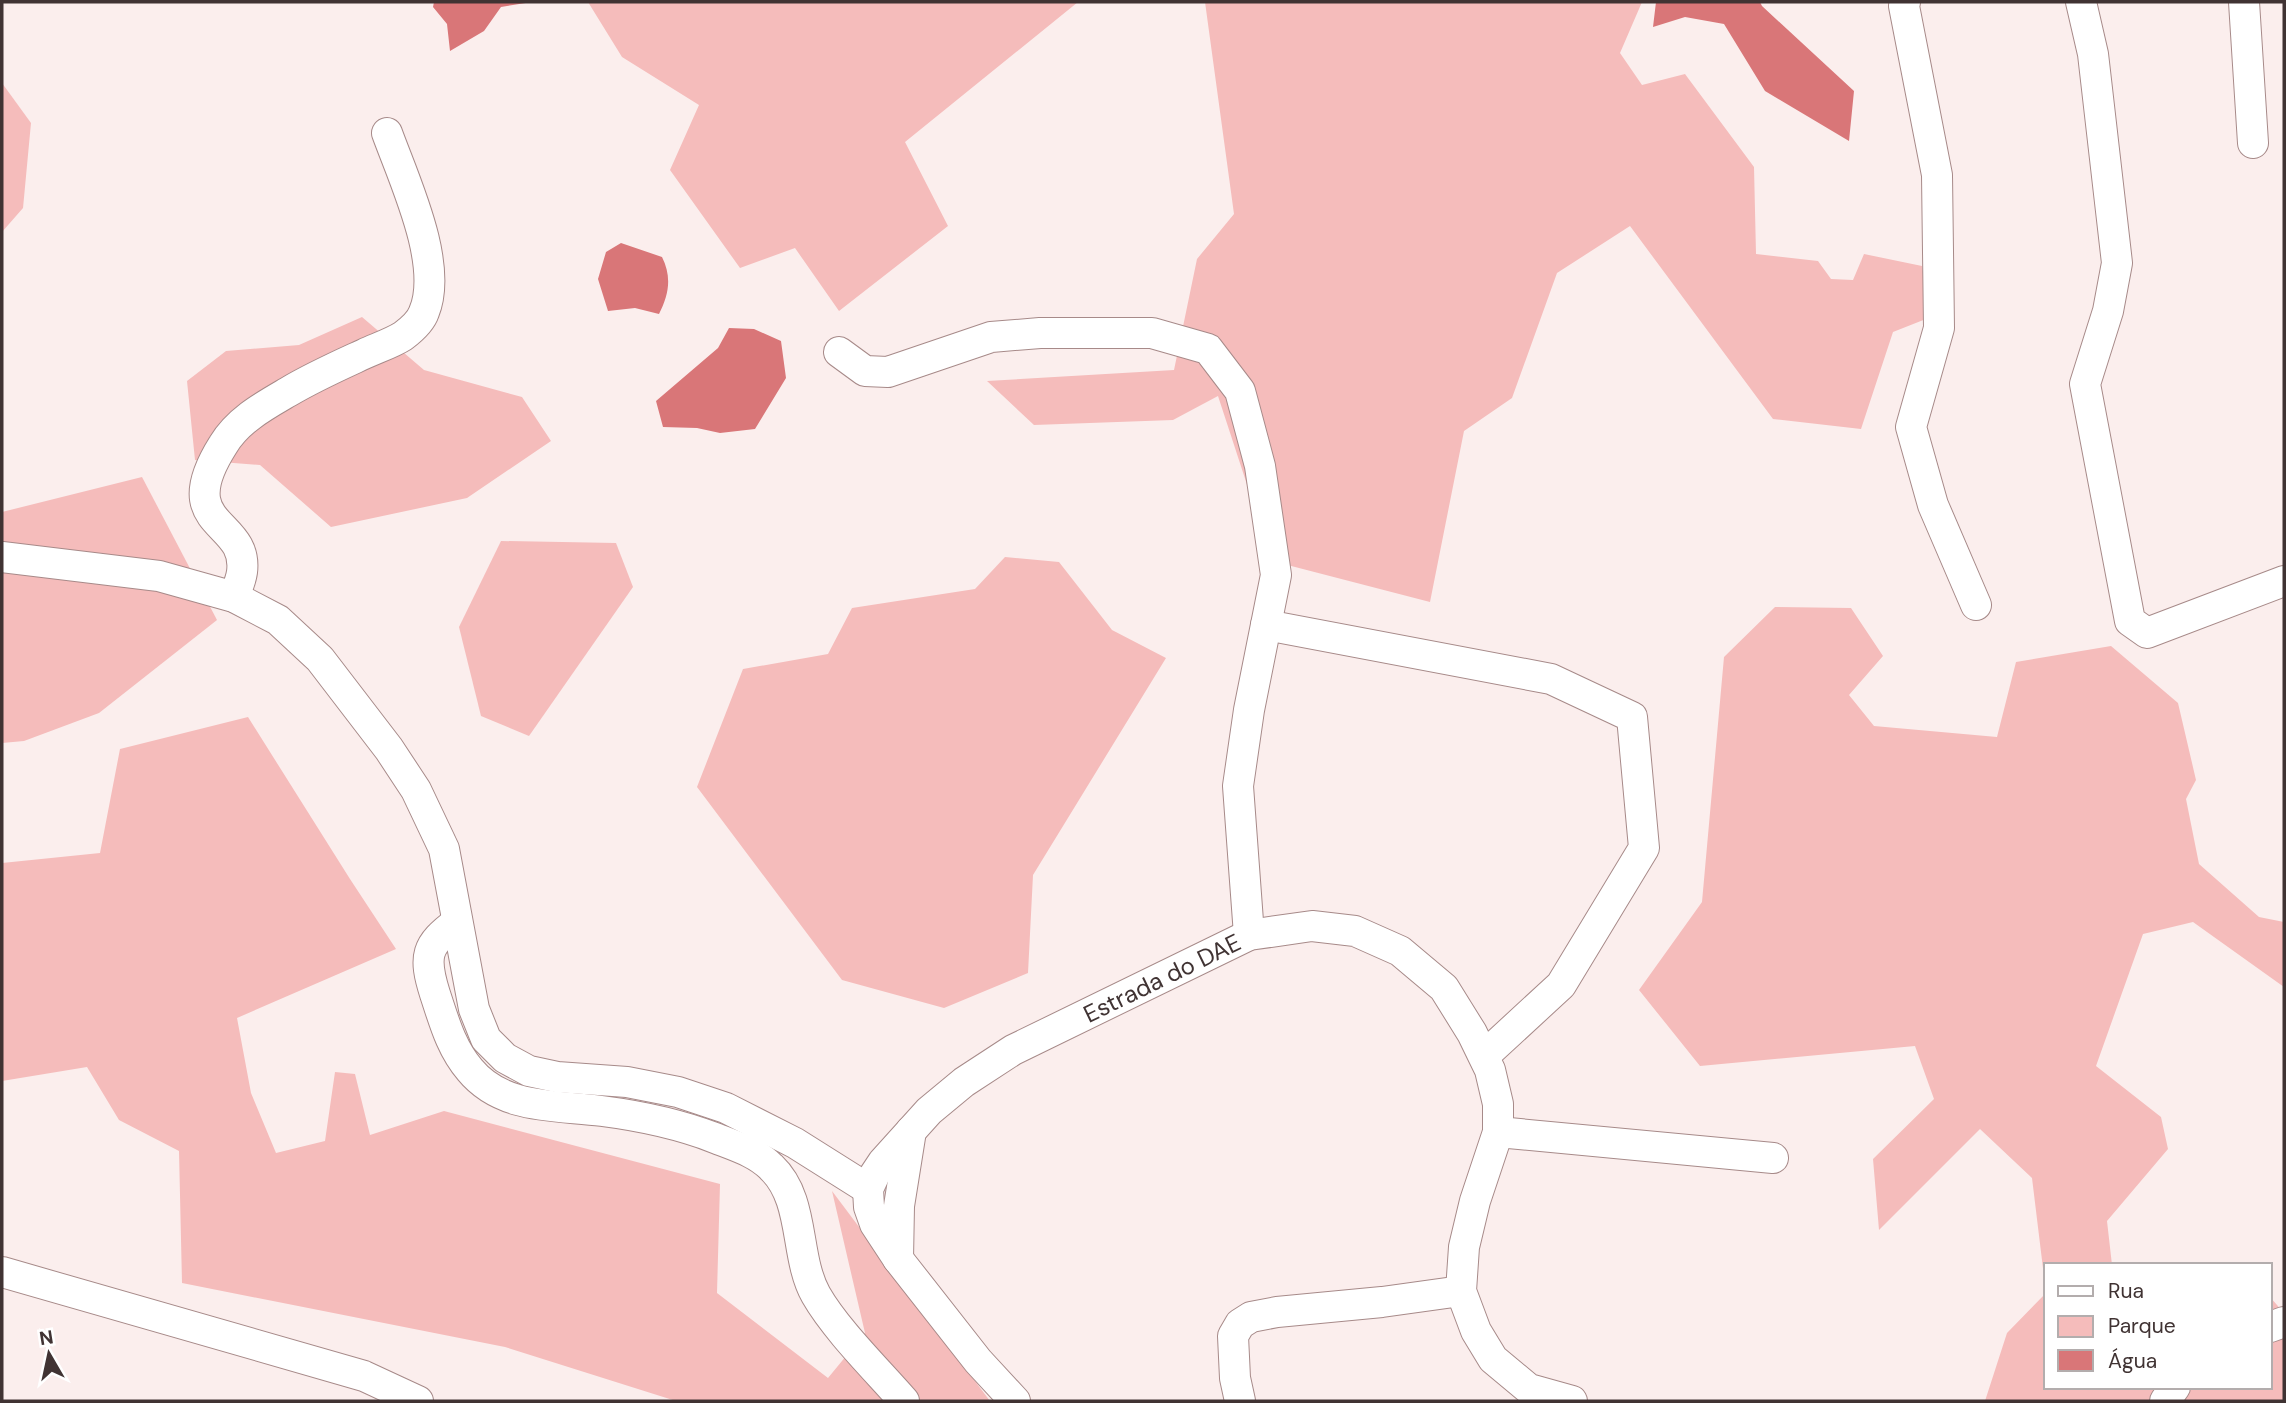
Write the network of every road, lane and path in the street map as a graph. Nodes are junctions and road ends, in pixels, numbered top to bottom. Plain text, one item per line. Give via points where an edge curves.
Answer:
1 (1905, 2) edge
2 (2081, 2) edge
3 (2244, 2) edge
4 (387, 133) dead end
5 (2253, 143) dead end
6 (839, 352) dead end
7 (2, 557) edge
8 (2284, 581) edge
9 (233, 597) junction
10 (1976, 605) dead end
11 (1266, 625) junction
12 (457, 922) junction
13 (1249, 935) junction
14 (1484, 1056) junction
15 (911, 1130) junction
16 (1498, 1132) junction
17 (1773, 1157) dead end
18 (868, 1189) junction
19 (898, 1259) junction
20 (2, 1272) edge
21 (1461, 1291) junction
22 (418, 1401) edge
23 (904, 1401) edge
24 (1014, 1401) edge
25 (1240, 1401) edge
26 (1572, 1401) edge

1 - 10 street via 1937,175 1939,328 1911,428 1933,505
2 - 8 street via 2093,54 2117,263 2108,311 2085,384 2130,621 2147,633
3 - 5 street
4 - 9 street via 430,264 424,315 402,337 314,377 253,412 224,442 207,473 205,505 241,553 242,574
6 - 11 street via 865,370 888,372 991,337 1028,334 1152,333 1208,349 1240,391 1259,466 1276,575
7 - 9 street via 159,576
9 - 12 street via 278,620 320,659 389,749 416,790 444,849
11 - 13 street via 1238,786
11 - 14 street via 1551,679 1632,717 1644,848 1561,985
12 - 18 street via 474,1009 486,1039 505,1058 529,1071 627,1082 726,1108 795,1143
12 - 23 street via 430,946 428,961 452,1046 471,1072 494,1091 527,1103 646,1118 754,1154 784,1184 816,1296
13 - 14 street, Estrada do DAE via 1312,926 1355,931 1400,951 1444,988
13 - 15 street, Estrada do DAE via 1013,1050 964,1083
14 - 16 street, Estrada do DAE via 1498,1104
15 - 18 street, Estrada do DAE via 883,1162
15 - 19 street via 898,1206
16 - 17 street
16 - 21 street, Estrada do DAE via 1464,1247
18 - 19 street via 875,1224
19 - 24 street
20 - 22 street via 364,1376
21 - 25 street via 1251,1317 1233,1336
21 - 26 street, Estrada do DAE via 1493,1359 1529,1389

